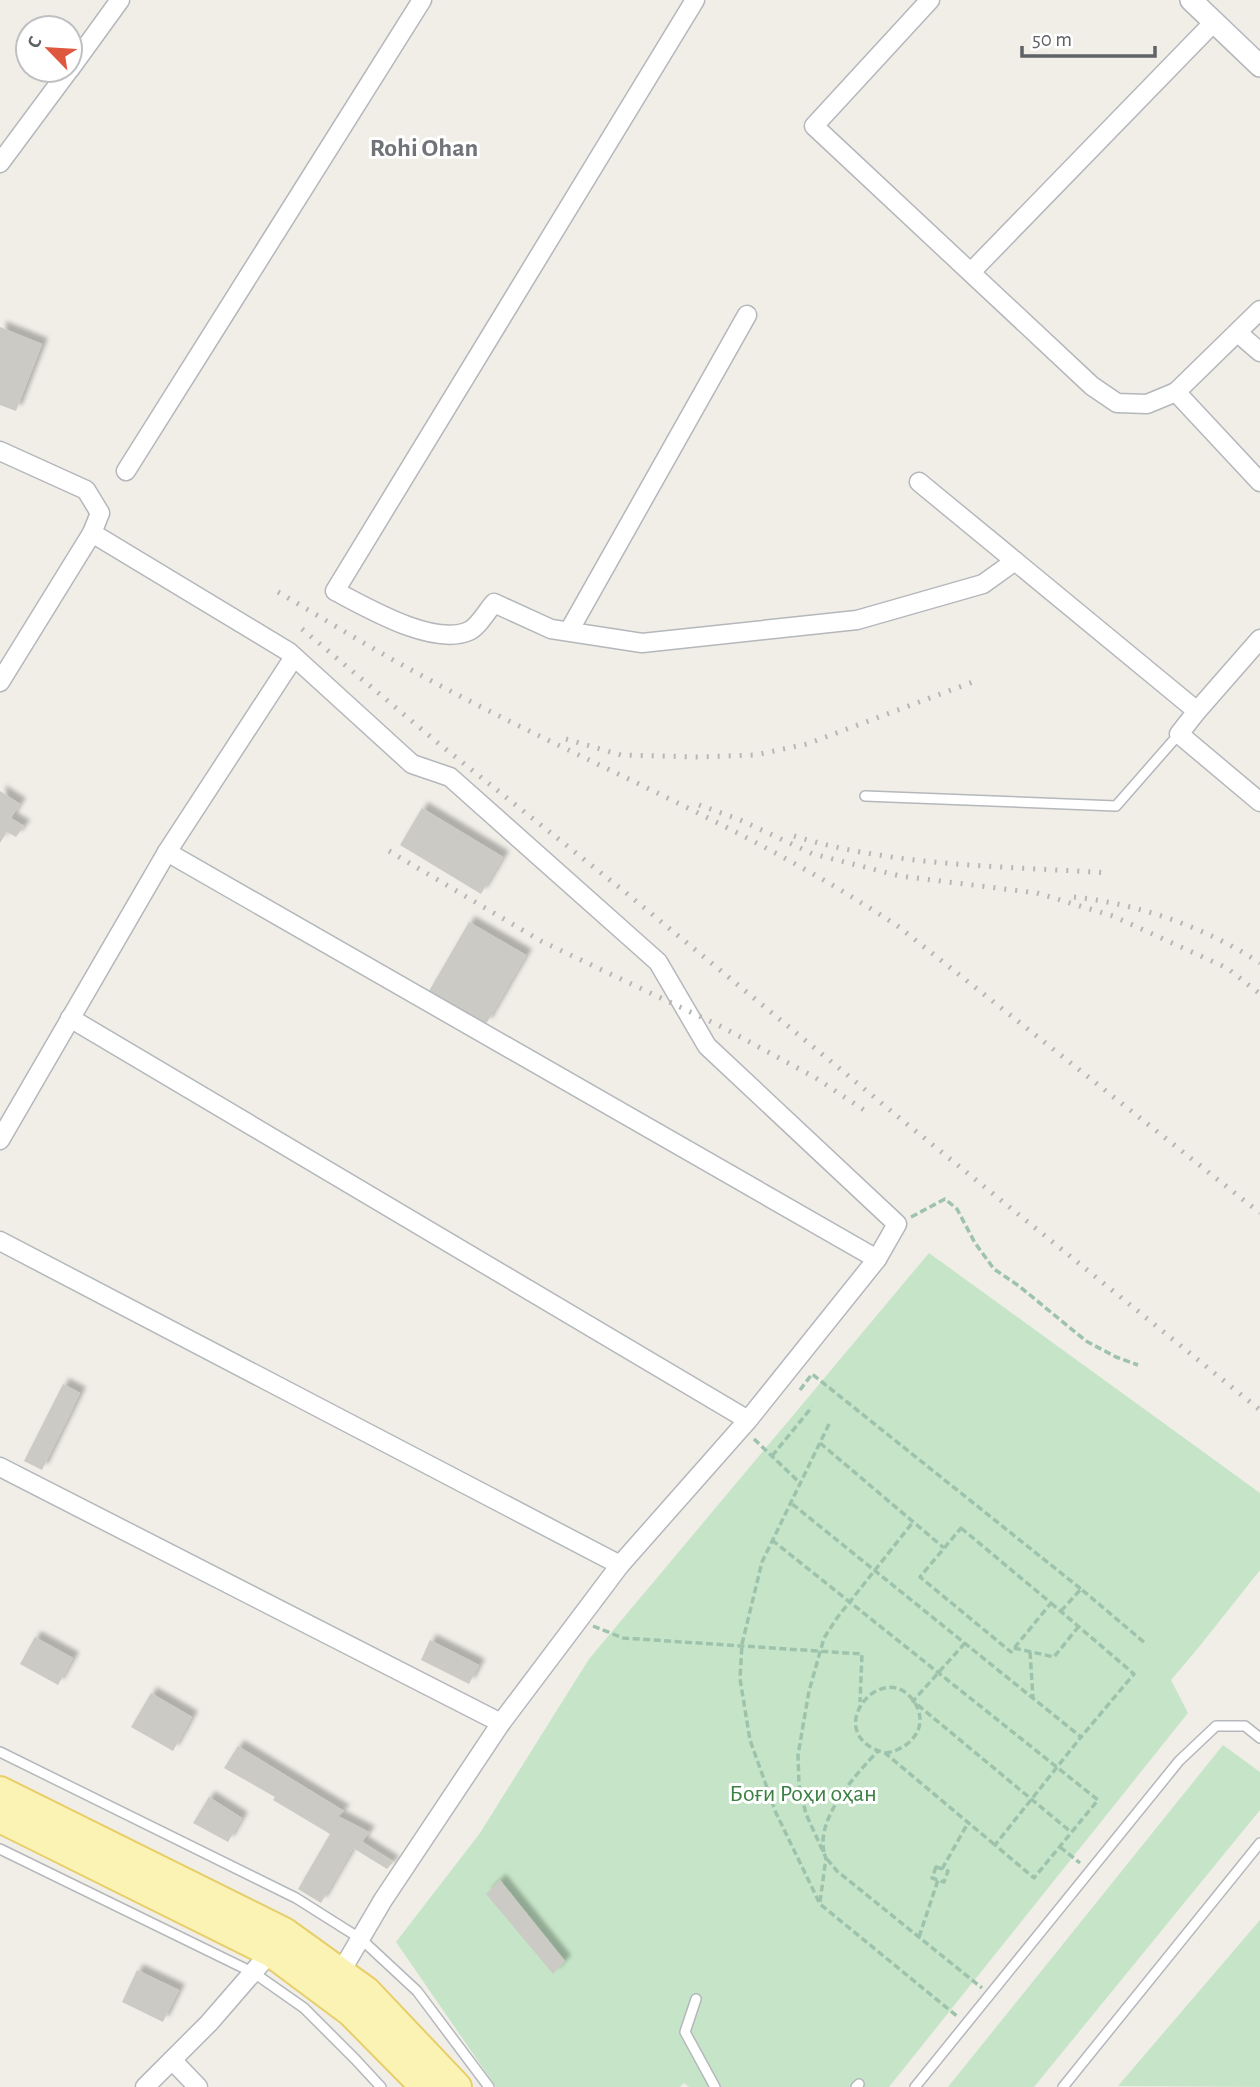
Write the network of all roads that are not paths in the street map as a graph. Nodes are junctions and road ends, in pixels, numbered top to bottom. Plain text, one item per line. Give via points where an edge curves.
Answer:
1 (121, 0) edge
2 (422, 0) edge
3 (695, 0) edge
4 (930, 0) edge
5 (1191, 0) edge
6 (1214, 22) junction
7 (84, 49) edge
8 (1260, 66) edge
9 (58, 84) edge
10 (0, 163) edge
11 (971, 272) junction
12 (1260, 310) edge
13 (747, 316) dead end
14 (1238, 333) junction
15 (1260, 352) edge
16 (1176, 392) junction
17 (0, 451) edge
18 (126, 471) dead end
19 (919, 482) dead end
20 (1260, 482) edge
21 (92, 533) junction
22 (1015, 561) junction
23 (569, 631) junction
24 (1260, 639) edge
25 (294, 657) junction
26 (0, 682) edge
27 (1196, 711) junction
28 (1179, 734) junction
29 (864, 796) dead end
30 (1260, 802) edge
31 (167, 852) junction
32 (71, 1018) junction
33 (0, 1140) edge
34 (0, 1241) edge
35 (877, 1259) junction
36 (745, 1424) junction
37 (0, 1467) edge
38 (620, 1565) junction
39 (501, 1723) junction
40 (1260, 1738) edge
41 (0, 1752) edge
42 (0, 1791) edge
43 (0, 1818) edge
44 (1260, 1843) edge
45 (0, 1849) edge
46 (361, 1939) junction
47 (270, 1953) junction
48 (334, 1983) junction
49 (696, 1999) dead end
50 (172, 2060) junction
51 (145, 2087) edge
52 (198, 2087) edge
53 (381, 2087) edge
54 (425, 2087) edge
55 (457, 2087) edge
56 (489, 2087) edge
57 (715, 2087) edge
58 (915, 2087) edge
59 (1063, 2087) edge

1 - 7 street
2 - 18 street
3 - 23 street via 335,591 404,625 447,635 470,631 494,603 551,629
4 - 11 street via 814,126
5 - 6 street
6 - 8 street
6 - 11 street
9 - 10 street
11 - 16 street via 1092,386 1117,403 1147,404
12 - 14 street
13 - 23 street
14 - 15 street
14 - 16 street
16 - 20 street
17 - 21 street via 86,490 100,513
19 - 22 street
21 - 25 street
21 - 26 street
22 - 23 street via 983,584 857,620 642,643
22 - 27 street
24 - 27 street
25 - 31 street
25 - 35 street via 412,764 450,777 659,962 707,1045 897,1224
27 - 28 street
28 - 29 lane via 1116,806
28 - 30 street
31 - 32 street
31 - 35 street
32 - 33 street
32 - 36 street
34 - 38 street
35 - 36 street
36 - 38 street
37 - 39 street
38 - 39 street
39 - 46 street
40 - 58 lane via 1245,1726 1216,1726 1179,1761
41 - 46 lane via 296,1898
42 - 47 main road
43 - 47 main road
44 - 59 lane
45 - 47 lane
46 - 48 street
46 - 56 lane via 417,1991
47 - 48 main road
47 - 50 street
47 - 53 lane via 304,2008
48 - 54 main road via 351,2012
48 - 55 main road via 366,1991
49 - 57 lane via 685,2032
50 - 51 street
50 - 52 street

